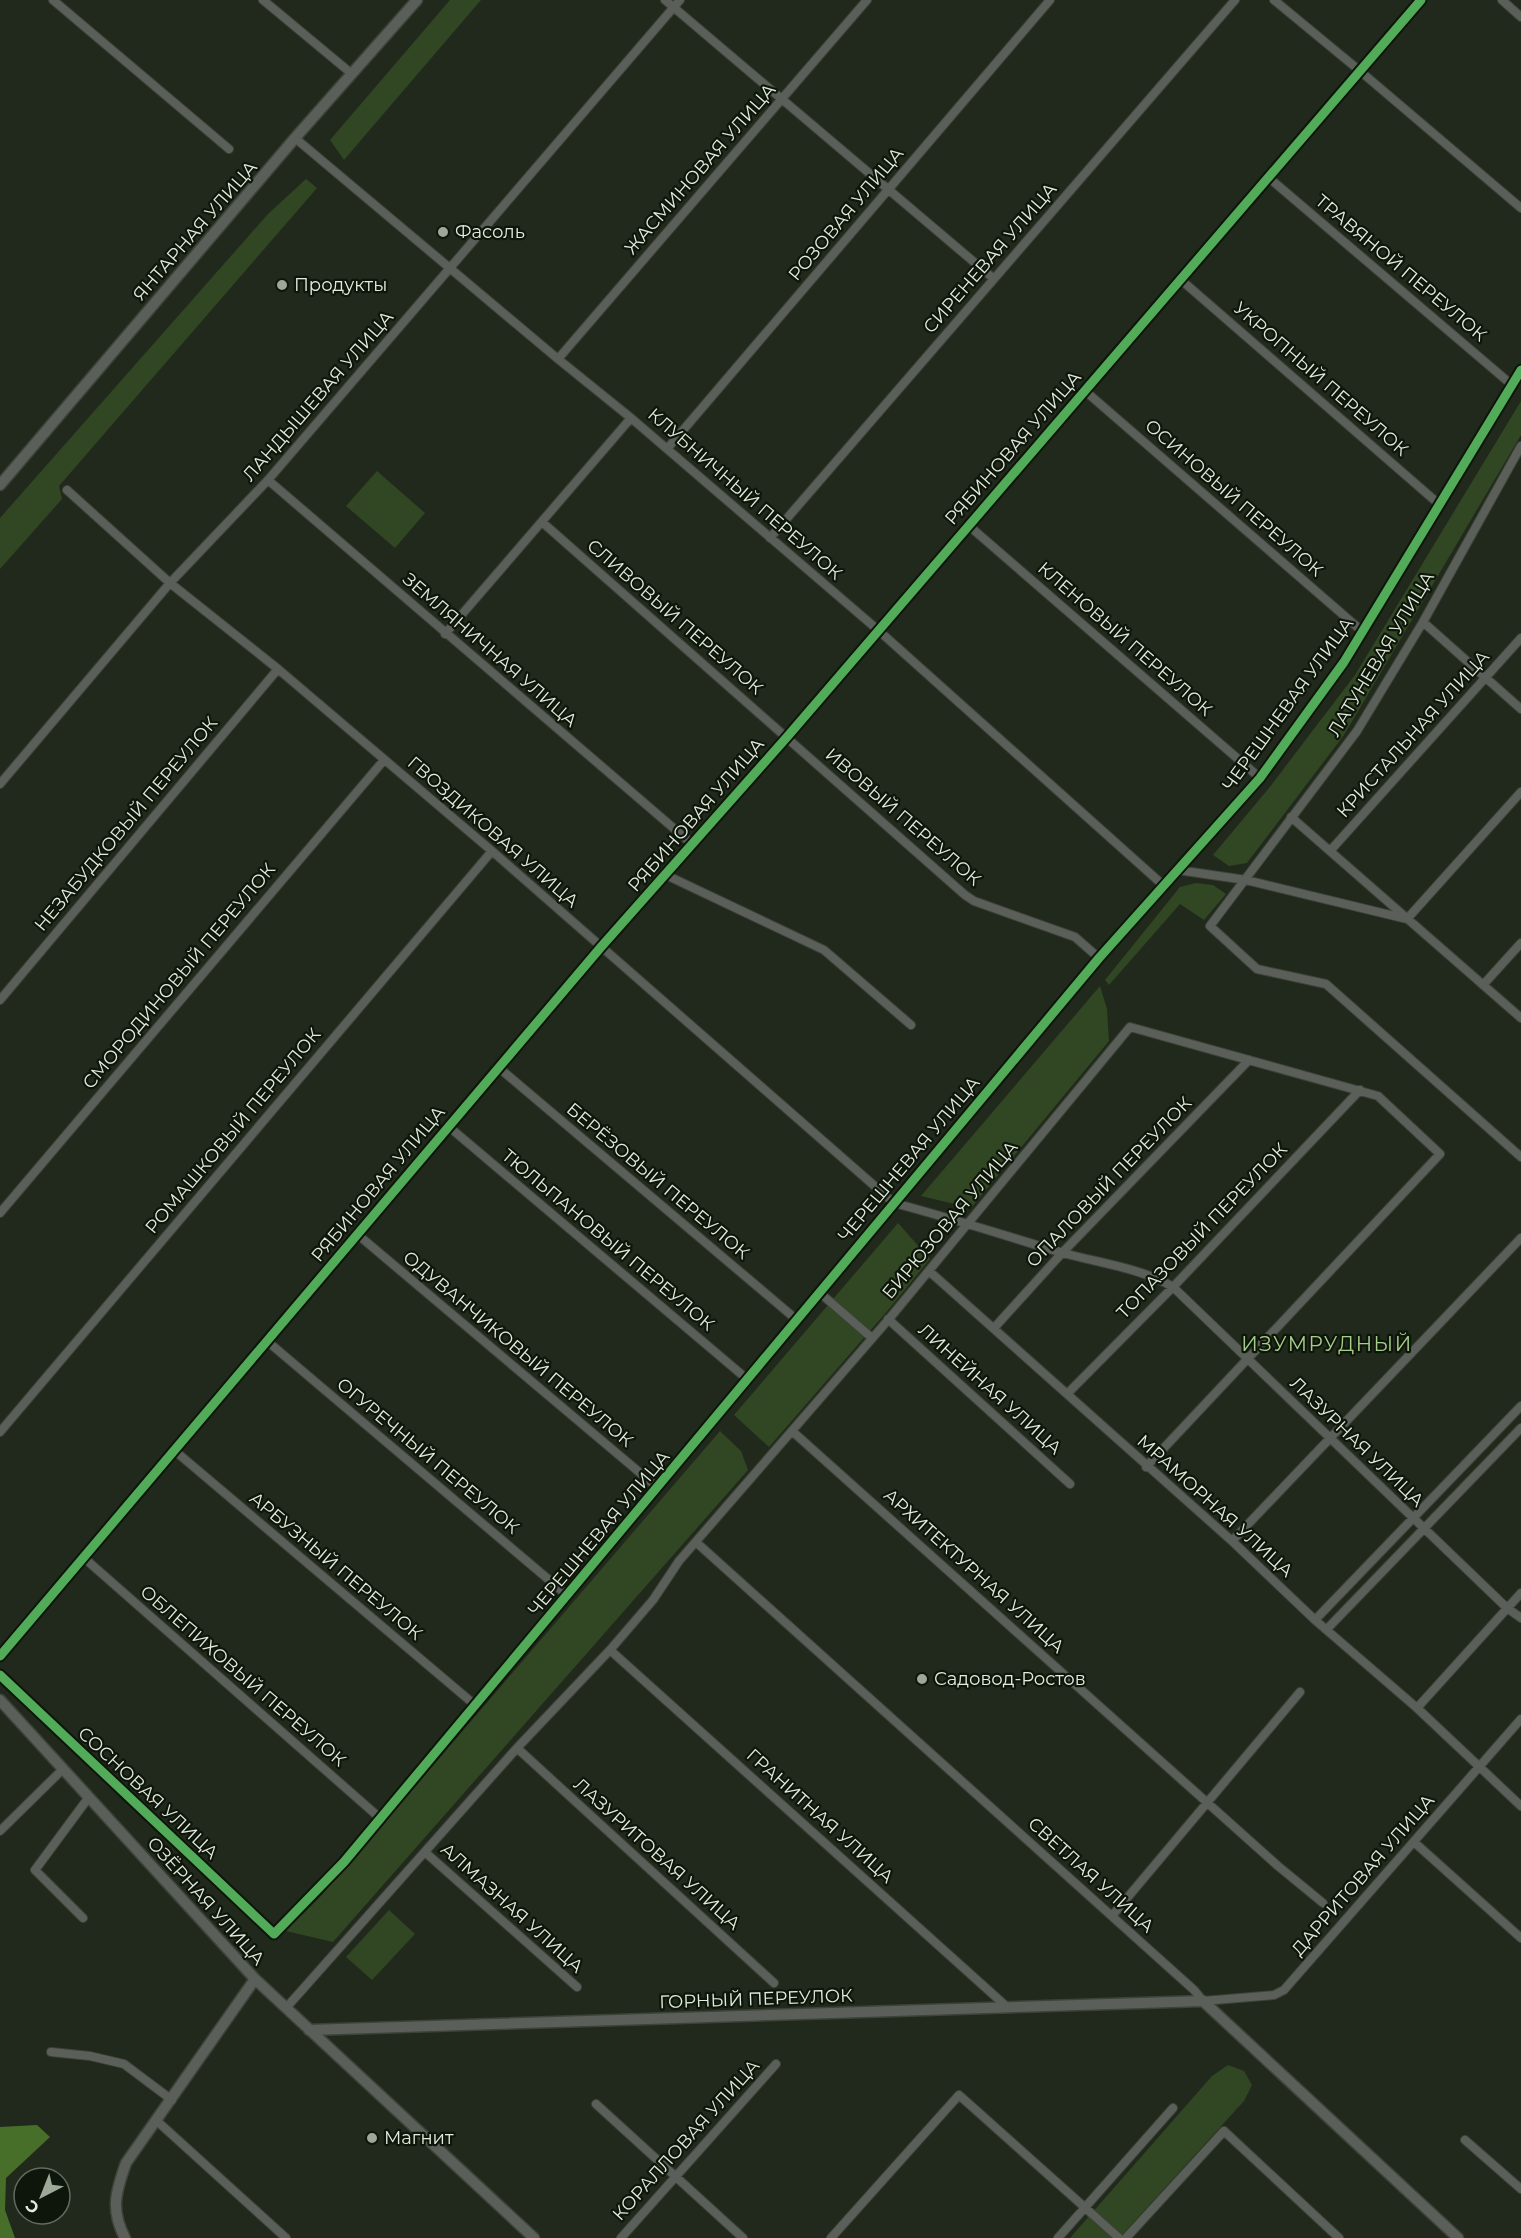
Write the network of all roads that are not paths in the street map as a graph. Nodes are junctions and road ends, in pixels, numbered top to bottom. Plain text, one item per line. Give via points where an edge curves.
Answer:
1 (53, 0) edge
2 (263, 0) edge
3 (417, 0) edge
4 (665, 0) edge
5 (680, 0) edge
6 (867, 0) edge
7 (1050, 0) edge
8 (1235, 0) edge
9 (1274, 0) edge
10 (1421, 0) edge
11 (1502, 0) edge
12 (674, 8) junction
13 (1521, 17) edge
14 (1360, 71) junction
15 (352, 74) junction
16 (782, 99) junction
17 (296, 138) junction
18 (229, 149) dead end
19 (1268, 177) junction
20 (888, 190) junction
21 (1521, 208) edge
22 (450, 268) junction
23 (994, 279) junction
24 (1180, 279) junction
25 (558, 359) junction
26 (1521, 370) edge
27 (1512, 385) junction
28 (1084, 390) junction
29 (631, 418) junction
30 (1521, 446) edge
31 (667, 449) junction
32 (268, 480) junction
33 (0, 485) edge
34 (67, 490) dead end
35 (1440, 505) junction
36 (542, 522) junction
37 (968, 525) junction
38 (770, 538) junction
39 (170, 583) junction
40 (1423, 622) junction
41 (878, 630) junction
42 (1363, 632) junction
43 (445, 634) junction
44 (1521, 638) edge
45 (278, 669) junction
46 (1485, 678) junction
47 (1521, 709) edge
48 (787, 737) junction
49 (384, 760) junction
50 (1260, 778) junction
51 (0, 784) edge
52 (1521, 792) edge
53 (1291, 817) junction
54 (692, 844) junction
55 (492, 851) junction
56 (1330, 851) junction
57 (1178, 870) junction
58 (666, 875) junction
59 (1246, 880) junction
60 (1163, 885) junction
61 (1407, 919) junction
62 (1521, 943) edge
63 (601, 947) junction
64 (1099, 958) junction
65 (1483, 985) junction
66 (0, 1000) edge
67 (1521, 1018) edge
68 (911, 1025) dead end
69 (1249, 1060) junction
70 (498, 1067) junction
71 (1360, 1090) junction
72 (448, 1126) junction
73 (1521, 1157) edge
74 (894, 1203) junction
75 (0, 1213) edge
76 (969, 1223) junction
77 (357, 1234) junction
78 (1521, 1238) edge
79 (1062, 1253) junction
80 (928, 1271) junction
81 (1173, 1287) junction
82 (820, 1293) junction
83 (888, 1319) junction
84 (797, 1320) junction
85 (994, 1328) junction
86 (872, 1338) junction
87 (267, 1341) junction
88 (1247, 1360) junction
89 (747, 1379) junction
90 (1067, 1394) junction
91 (1521, 1406) edge
92 (1521, 1428) edge
93 (792, 1431) junction
94 (0, 1432) edge
95 (1329, 1437) junction
96 (175, 1451) junction
97 (1146, 1467) junction
98 (1070, 1484) dead end
99 (658, 1488) junction
100 (1413, 1519) junction
101 (1423, 1529) junction
102 (1232, 1541) junction
103 (697, 1543) junction
104 (84, 1557) junction
105 (1521, 1593) edge
106 (568, 1596) junction
107 (1507, 1608) junction
108 (1521, 1618) edge
109 (1316, 1620) junction
110 (1327, 1629) junction
111 (610, 1650) junction
112 (0, 1656) edge
113 (0, 1675) edge
114 (1300, 1692) dead end
115 (0, 1700) edge
116 (475, 1705) junction
117 (1417, 1708) junction
118 (1521, 1719) edge
119 (517, 1748) junction
120 (1479, 1768) junction
121 (63, 1770) junction
122 (89, 1797) junction
123 (1208, 1802) junction
124 (1521, 1806) edge
125 (381, 1819) junction
126 (0, 1831) edge
127 (1414, 1842) junction
128 (426, 1852) junction
129 (1323, 1903) dead end
130 (1112, 1916) junction
131 (83, 1918) dead end
132 (274, 1935) joint
133 (1521, 1938) edge
134 (255, 1979) junction
135 (774, 1983) dead end
136 (577, 1987) dead end
137 (1203, 2001) junction
138 (1006, 2007) junction
139 (286, 2008) junction
140 (309, 2030) junction
141 (51, 2052) dead end
142 (776, 2064) dead end
143 (172, 2100) junction
144 (596, 2104) dead end
145 (1173, 2108) dead end
146 (157, 2121) junction
147 (1465, 2140) dead end
148 (676, 2176) junction
149 (1521, 2188) edge
150 (1085, 2207) junction
151 (125, 2238) edge
152 (286, 2238) edge
153 (534, 2238) edge
154 (621, 2238) edge
155 (743, 2238) edge
156 (831, 2238) edge
157 (1058, 2238) edge
158 (1119, 2238) edge
159 (1126, 2238) edge
160 (1338, 2238) edge
161 (1458, 2238) edge

1 - 18 street
2 - 15 street
3 - 15 street, ЯНТАРНАЯ УЛИЦА
4 - 12 street
5 - 12 street, ЛАНДЫШЕВАЯ УЛИЦА
6 - 16 street, ЖАСМИНОВАЯ УЛИЦА
7 - 20 street, РОЗОВАЯ УЛИЦА
8 - 23 street, СИРЕНЕВАЯ УЛИЦА
9 - 14 street
10 - 14 street, РЯБИНОВАЯ УЛИЦА
11 - 13 street
12 - 16 street
12 - 22 street, ЛАНДЫШЕВАЯ УЛИЦА
14 - 19 street, РЯБИНОВАЯ УЛИЦА
14 - 21 street
15 - 17 street, ЯНТАРНАЯ УЛИЦА
16 - 20 street
16 - 25 street, ЖАСМИНОВАЯ УЛИЦА
17 - 22 street, КЛУБНИЧНЫЙ ПЕРЕУЛОК
17 - 33 street, ЯНТАРНАЯ УЛИЦА
19 - 24 street, РЯБИНОВАЯ УЛИЦА
19 - 27 street, ТРАВЯНОЙ ПЕРЕУЛОК
20 - 23 street
20 - 31 street, РОЗОВАЯ УЛИЦА
22 - 25 street, КЛУБНИЧНЫЙ ПЕРЕУЛОК
22 - 32 street, ЛАНДЫШЕВАЯ УЛИЦА
23 - 38 street, СИРЕНЕВАЯ УЛИЦА
24 - 28 street, РЯБИНОВАЯ УЛИЦА
24 - 35 street, УКРОПНЫЙ ПЕРЕУЛОК
25 - 29 street, КЛУБНИЧНЫЙ ПЕРЕУЛОК
26 - 27 street, ЧЕРЕШНЕВАЯ УЛИЦА
27 - 35 street, ЧЕРЕШНЕВАЯ УЛИЦА
28 - 37 street, РЯБИНОВАЯ УЛИЦА
28 - 42 street, ОСИНОВЫЙ ПЕРЕУЛОК
29 - 31 street, КЛУБНИЧНЫЙ ПЕРЕУЛОК
29 - 36 street
30 - 40 street, ЛАТУНЕВАЯ УЛИЦА
31 - 38 street, КЛУБНИЧНЫЙ ПЕРЕУЛОК
32 - 39 street, ЛАНДЫШЕВАЯ УЛИЦА
32 - 43 street, ЗЕМЛЯНИЧНАЯ УЛИЦА
34 - 39 street, ГВОЗДИКОВАЯ УЛИЦА
35 - 42 street, ЧЕРЕШНЕВАЯ УЛИЦА
36 - 43 street
36 - 48 street, СЛИВОВЫЙ ПЕРЕУЛОК
37 - 41 street, РЯБИНОВАЯ УЛИЦА
37 - 50 street, КЛЕНОВЫЙ ПЕРЕУЛОК
38 - 41 street, КЛУБНИЧНЫЙ ПЕРЕУЛОК
39 - 45 street, ГВОЗДИКОВАЯ УЛИЦА
39 - 51 street, ЛАНДЫШЕВАЯ УЛИЦА
40 - 46 street
40 - 53 street, ЛАТУНЕВАЯ УЛИЦА via 1357,731
41 - 48 street, РЯБИНОВАЯ УЛИЦА
41 - 60 street, КЛУБНИЧНЫЙ ПЕРЕУЛОК
42 - 50 street, ЧЕРЕШНЕВАЯ УЛИЦА
43 - 54 street, ЗЕМЛЯНИЧНАЯ УЛИЦА
44 - 46 street, КРИСТАЛЬНАЯ УЛИЦА
45 - 49 street, ГВОЗДИКОВАЯ УЛИЦА
45 - 66 street, НЕЗАБУДКОВЫЙ ПЕРЕУЛОК
46 - 47 street
46 - 56 street, КРИСТАЛЬНАЯ УЛИЦА
48 - 54 street, РЯБИНОВАЯ УЛИЦА
48 - 64 street, ИВОВЫЙ ПЕРЕУЛОК via 965,895 1075,937
49 - 55 street, ГВОЗДИКОВАЯ УЛИЦА
49 - 75 street, СМОРОДИНОВЫЙ ПЕРЕУЛОК
50 - 57 street, ЧЕРЕШНЕВАЯ УЛИЦА
52 - 61 street
53 - 56 street
53 - 59 street, ЛАТУНЕВАЯ УЛИЦА
54 - 58 street, РЯБИНОВАЯ УЛИЦА
55 - 63 street, ГВОЗДИКОВАЯ УЛИЦА
55 - 94 street, РОМАШКОВЫЙ ПЕРЕУЛОК
56 - 61 street
57 - 59 street
57 - 60 street, ЧЕРЕШНЕВАЯ УЛИЦА
58 - 63 street, РЯБИНОВАЯ УЛИЦА
58 - 68 street via 824,950
59 - 61 street
59 - 73 street, ЛАТУНЕВАЯ УЛИЦА via 1210,926 1257,969 1326,984
60 - 64 street, ЧЕРЕШНЕВАЯ УЛИЦА
61 - 65 street
62 - 65 street
63 - 70 street, РЯБИНОВАЯ УЛИЦА
63 - 74 street, ГВОЗДИКОВАЯ УЛИЦА
64 - 74 street, ЧЕРЕШНЕВАЯ УЛИЦА
65 - 67 street
69 - 71 street
69 - 76 street, БИРЮЗОВАЯ УЛИЦА via 1130,1027
69 - 79 street, ОПАЛОВЫЙ ПЕРЕУЛОК
70 - 72 street, РЯБИНОВАЯ УЛИЦА
70 - 84 street, БЕРЁЗОВЫЙ ПЕРЕУЛОК
71 - 81 street, ТОПАЗОВЫЙ ПЕРЕУЛОК
71 - 88 street via 1378,1096 1440,1154
72 - 77 street, РЯБИНОВАЯ УЛИЦА
72 - 89 street, ТЮЛЬПАНОВЫЙ ПЕРЕУЛОК
74 - 76 street
74 - 82 street, ЧЕРЕШНЕВАЯ УЛИЦА
76 - 79 street
76 - 80 street, БИРЮЗОВАЯ УЛИЦА
77 - 87 street, РЯБИНОВАЯ УЛИЦА
77 - 99 street, ОДУВАНЧИКОВЫЙ ПЕРЕУЛОК
78 - 95 street
79 - 81 street via 1157,1278
79 - 85 street, ОПАЛОВЫЙ ПЕРЕУЛОК
80 - 83 street, БИРЮЗОВАЯ УЛИЦА
80 - 85 street, МРАМОРНАЯ УЛИЦА
81 - 88 street, ЛАЗУРНАЯ УЛИЦА
81 - 90 street, ТОПАЗОВЫЙ ПЕРЕУЛОК
82 - 84 street, ЧЕРЕШНЕВАЯ УЛИЦА
82 - 86 street
83 - 86 street, БИРЮЗОВАЯ УЛИЦА
83 - 98 street, ЛИНЕЙНАЯ УЛИЦА
84 - 89 street, ЧЕРЕШНЕВАЯ УЛИЦА
85 - 90 street, МРАМОРНАЯ УЛИЦА
86 - 93 street, БИРЮЗОВАЯ УЛИЦА
87 - 96 street, РЯБИНОВАЯ УЛИЦА
87 - 106 street, ОГУРЕЧНЫЙ ПЕРЕУЛОК
88 - 95 street, ЛАЗУРНАЯ УЛИЦА
88 - 97 street
89 - 99 street, ЧЕРЕШНЕВАЯ УЛИЦА
90 - 97 street, МРАМОРНАЯ УЛИЦА
91 - 100 street
92 - 101 street
93 - 103 street, БИРЮЗОВАЯ УЛИЦА
93 - 123 street, АРХИТЕКТУРНАЯ УЛИЦА
95 - 100 street, ЛАЗУРНАЯ УЛИЦА
95 - 102 street
96 - 104 street, РЯБИНОВАЯ УЛИЦА
96 - 116 street, АРБУЗНЫЙ ПЕРЕУЛОК
97 - 102 street, МРАМОРНАЯ УЛИЦА
99 - 106 street, ЧЕРЕШНЕВАЯ УЛИЦА
100 - 101 street, ЛАЗУРНАЯ УЛИЦА
100 - 109 street
101 - 107 street, ЛАЗУРНАЯ УЛИЦА
101 - 110 street
102 - 109 street, МРАМОРНАЯ УЛИЦА
103 - 111 street, БИРЮЗОВАЯ УЛИЦА
103 - 130 street, СВЕТЛАЯ УЛИЦА
104 - 112 street, РЯБИНОВАЯ УЛИЦА
104 - 125 street, ОБЛЕПИХОВЫЙ ПЕРЕУЛОК
105 - 107 street
106 - 116 street, ЧЕРЕШНЕВАЯ УЛИЦА
107 - 108 street, ЛАЗУРНАЯ УЛИЦА
107 - 117 street
109 - 110 street, МРАМОРНАЯ УЛИЦА
110 - 117 street, МРАМОРНАЯ УЛИЦА
111 - 119 street, БИРЮЗОВАЯ УЛИЦА
111 - 138 street, ГРАНИТНАЯ УЛИЦА
113 - 132 street, СОСНОВАЯ УЛИЦА
114 - 123 street
115 - 121 street, ОЗЁРНАЯ УЛИЦА
116 - 125 street, ЧЕРЕШНЕВАЯ УЛИЦА
117 - 120 street, МРАМОРНАЯ УЛИЦА
118 - 120 street, ДАРРИТОВАЯ УЛИЦА
119 - 128 street, БИРЮЗОВАЯ УЛИЦА
119 - 135 street, ЛАЗУРИТОВАЯ УЛИЦА
120 - 124 street, МРАМОРНАЯ УЛИЦА
120 - 127 street, ДАРРИТОВАЯ УЛИЦА
121 - 122 street, ОЗЁРНАЯ УЛИЦА
121 - 126 street
122 - 131 street via 35,1870
122 - 134 street, ОЗЁРНАЯ УЛИЦА
123 - 129 street, АРХИТЕКТУРНАЯ УЛИЦА
123 - 130 street
125 - 132 street, ЧЕРЕШНЕВАЯ УЛИЦА
127 - 133 street
127 - 137 street, ДАРРИТОВАЯ УЛИЦА via 1284,1990 1274,1995
128 - 136 street, АЛМАЗНАЯ УЛИЦА
128 - 139 street, БИРЮЗОВАЯ УЛИЦА
130 - 137 street, СВЕТЛАЯ УЛИЦА
134 - 139 street
134 - 143 street, ОЗЁРНАЯ УЛИЦА
137 - 138 street, ГОРНЫЙ ПЕРЕУЛОК
137 - 161 street, СВЕТЛАЯ УЛИЦА
138 - 140 street, ГОРНЫЙ ПЕРЕУЛОК
139 - 140 street
140 - 153 street
141 - 143 street via 124,2064
142 - 148 street, КОРАЛЛОВАЯ УЛИЦА
143 - 146 street, ОЗЁРНАЯ УЛИЦА
144 - 148 street
145 - 150 street
146 - 151 street, ОЗЁРНАЯ УЛИЦА via 126,2163 117,2188 115,2211
146 - 152 street
147 - 149 street
148 - 154 street, КОРАЛЛОВАЯ УЛИЦА
148 - 155 street
150 - 156 street via 959,2095
150 - 157 street
150 - 158 street
159 - 160 street via 1224,2131

